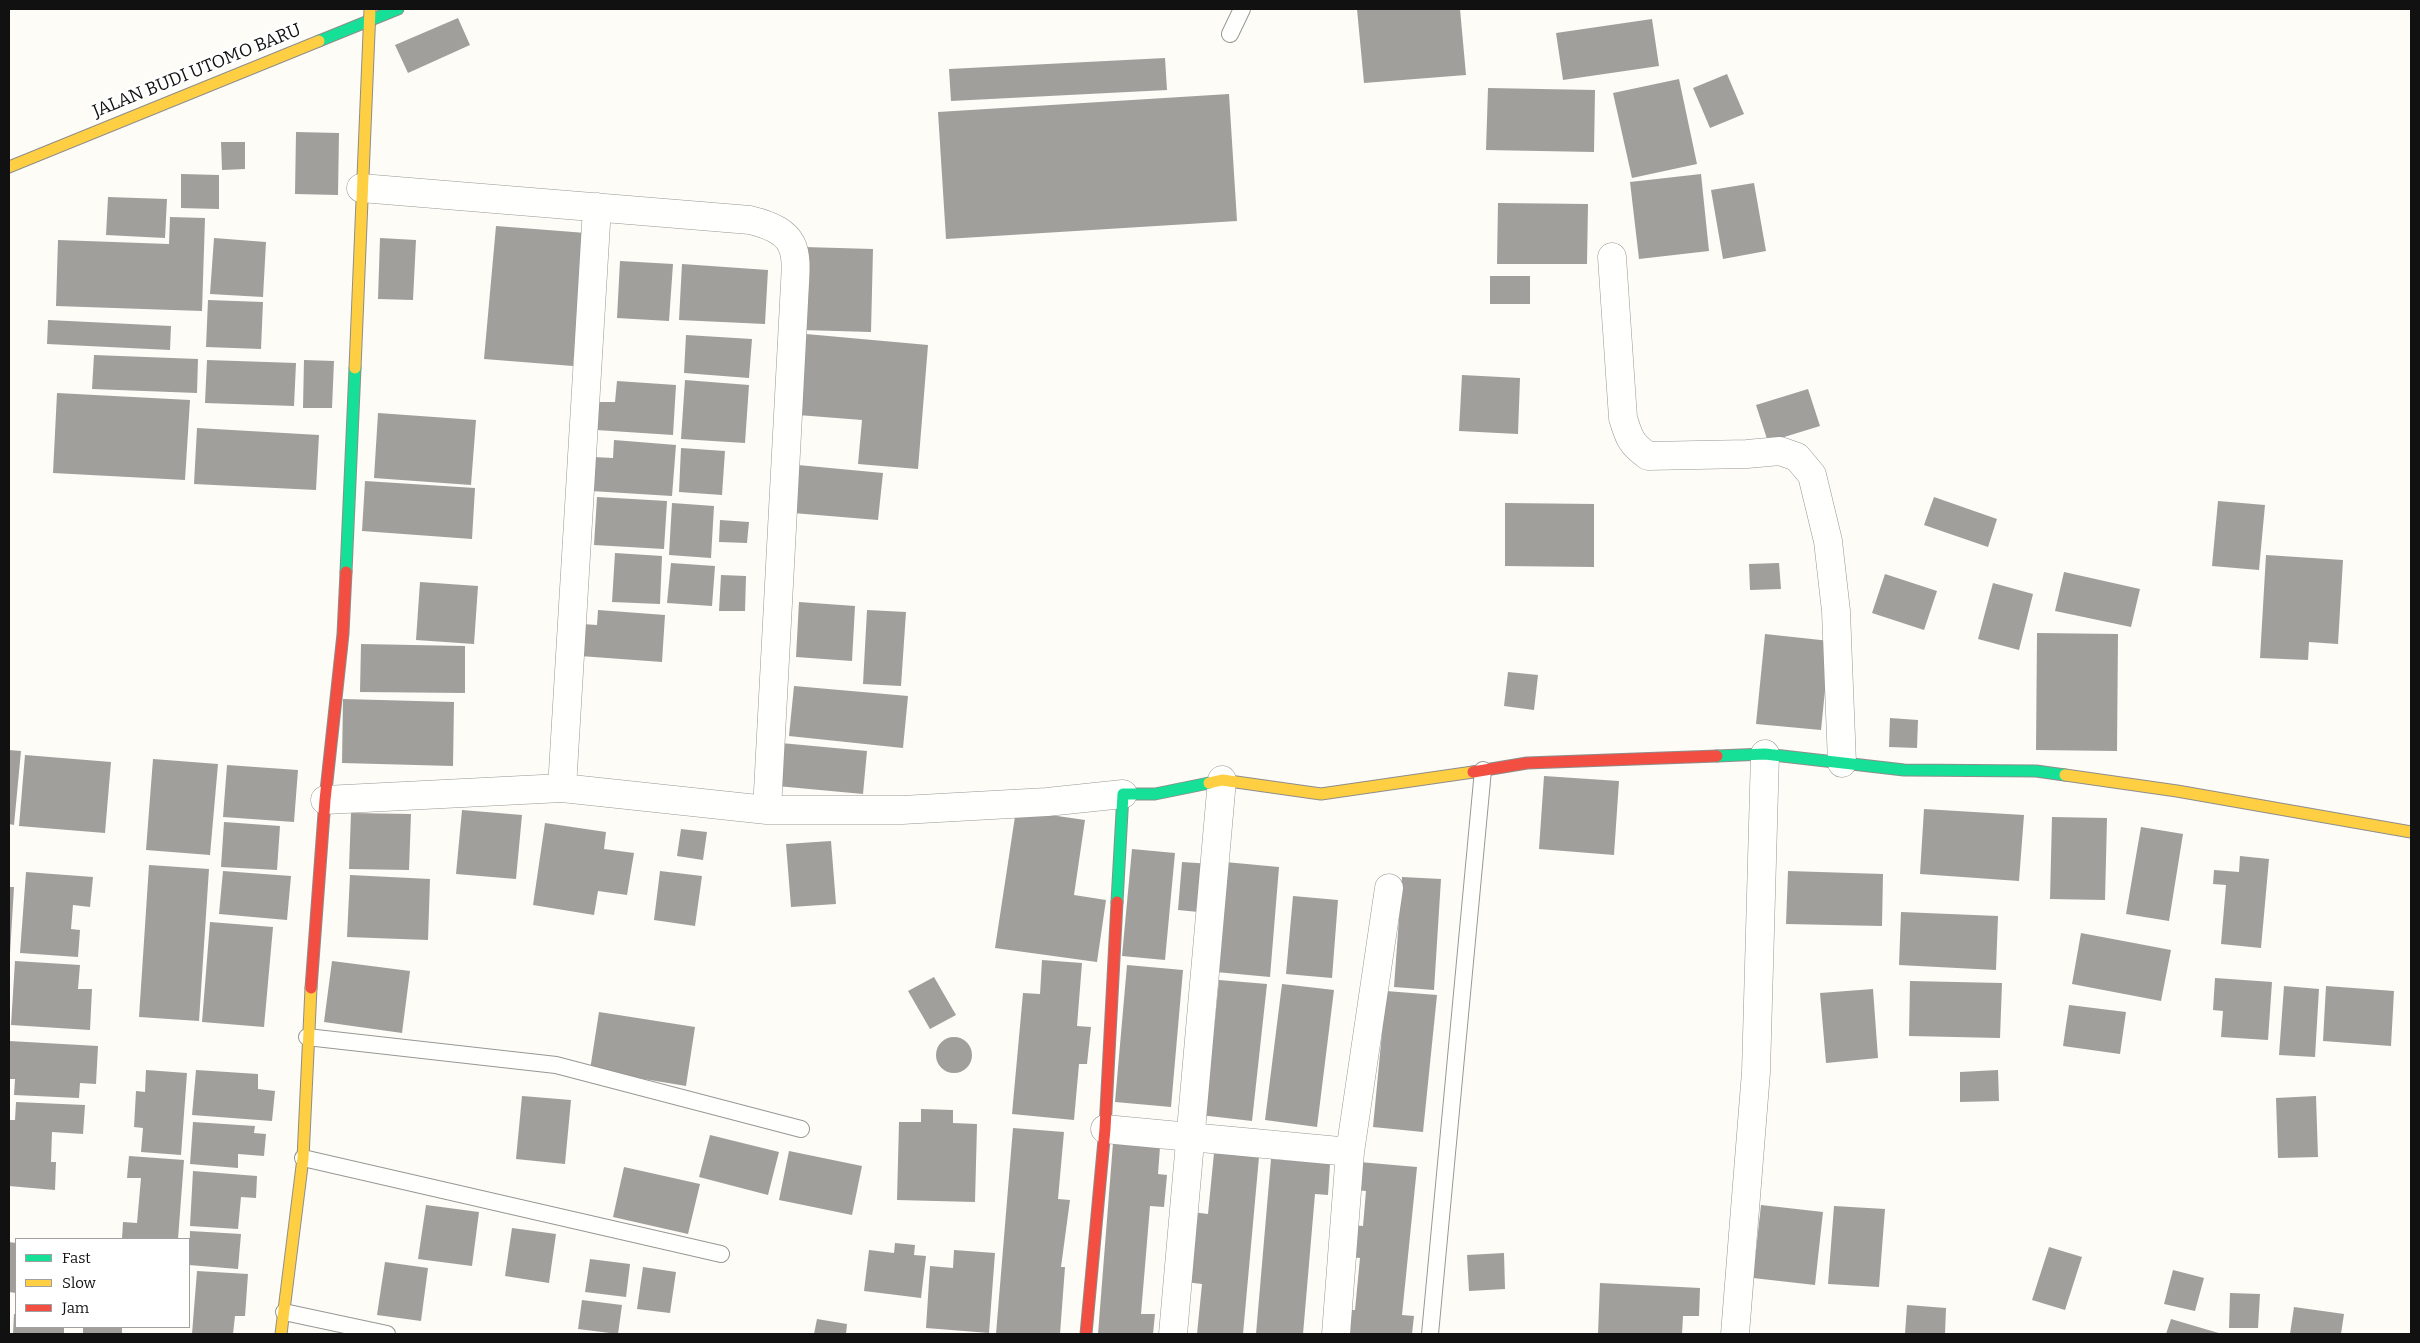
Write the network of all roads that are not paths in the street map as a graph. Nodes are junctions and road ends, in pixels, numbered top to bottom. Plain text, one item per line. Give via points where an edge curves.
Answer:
1 (398, 9) edge
2 (1242, 9) edge
3 (369, 14) edge
4 (1230, 34) dead end
5 (9, 167) edge
6 (361, 188) junction
7 (597, 208) junction
8 (1612, 257) dead end
9 (1765, 754) junction
10 (1842, 763) junction
11 (1482, 770) junction
12 (1222, 780) junction
13 (562, 788) junction
14 (1123, 794) junction
15 (326, 800) junction
16 (767, 810) junction
17 (2411, 832) edge
18 (1389, 888) dead end
19 (307, 1037) junction
20 (801, 1129) dead end
21 (1105, 1129) junction
22 (1190, 1136) junction
23 (1350, 1152) junction
24 (303, 1158) junction
25 (721, 1254) dead end
26 (284, 1312) junction
27 (281, 1334) edge
28 (387, 1334) edge
29 (1086, 1334) edge
30 (1173, 1334) edge
31 (1336, 1334) edge
32 (1430, 1334) edge
33 (1736, 1334) edge

1 - 3 street, JALAN BUDI UTOMO BARU
2 - 4 lane
3 - 5 street, JALAN BUDI UTOMO BARU
3 - 6 street
6 - 7 street
6 - 15 street via 343,634
7 - 13 street
7 - 16 street via 750,220 771,225 784,232 791,241 796,259
8 - 10 street via 1623,418 1635,447 1648,456 1780,451 1797,457 1812,475 1828,541 1836,612
9 - 10 street
9 - 11 street via 1527,763
9 - 33 street via 1756,1072
10 - 17 street via 1904,770 2057,774 2136,784
11 - 12 street via 1320,794
11 - 32 lane
12 - 14 street via 1155,794
12 - 22 street
13 - 15 street
13 - 16 street
14 - 16 street via 902,810
14 - 21 street
15 - 19 street
18 - 23 street
19 - 20 lane via 556,1065
19 - 24 street
21 - 22 street
21 - 29 street
22 - 23 street
22 - 30 street
23 - 31 street
24 - 25 lane
24 - 26 street
26 - 27 street
26 - 28 lane

